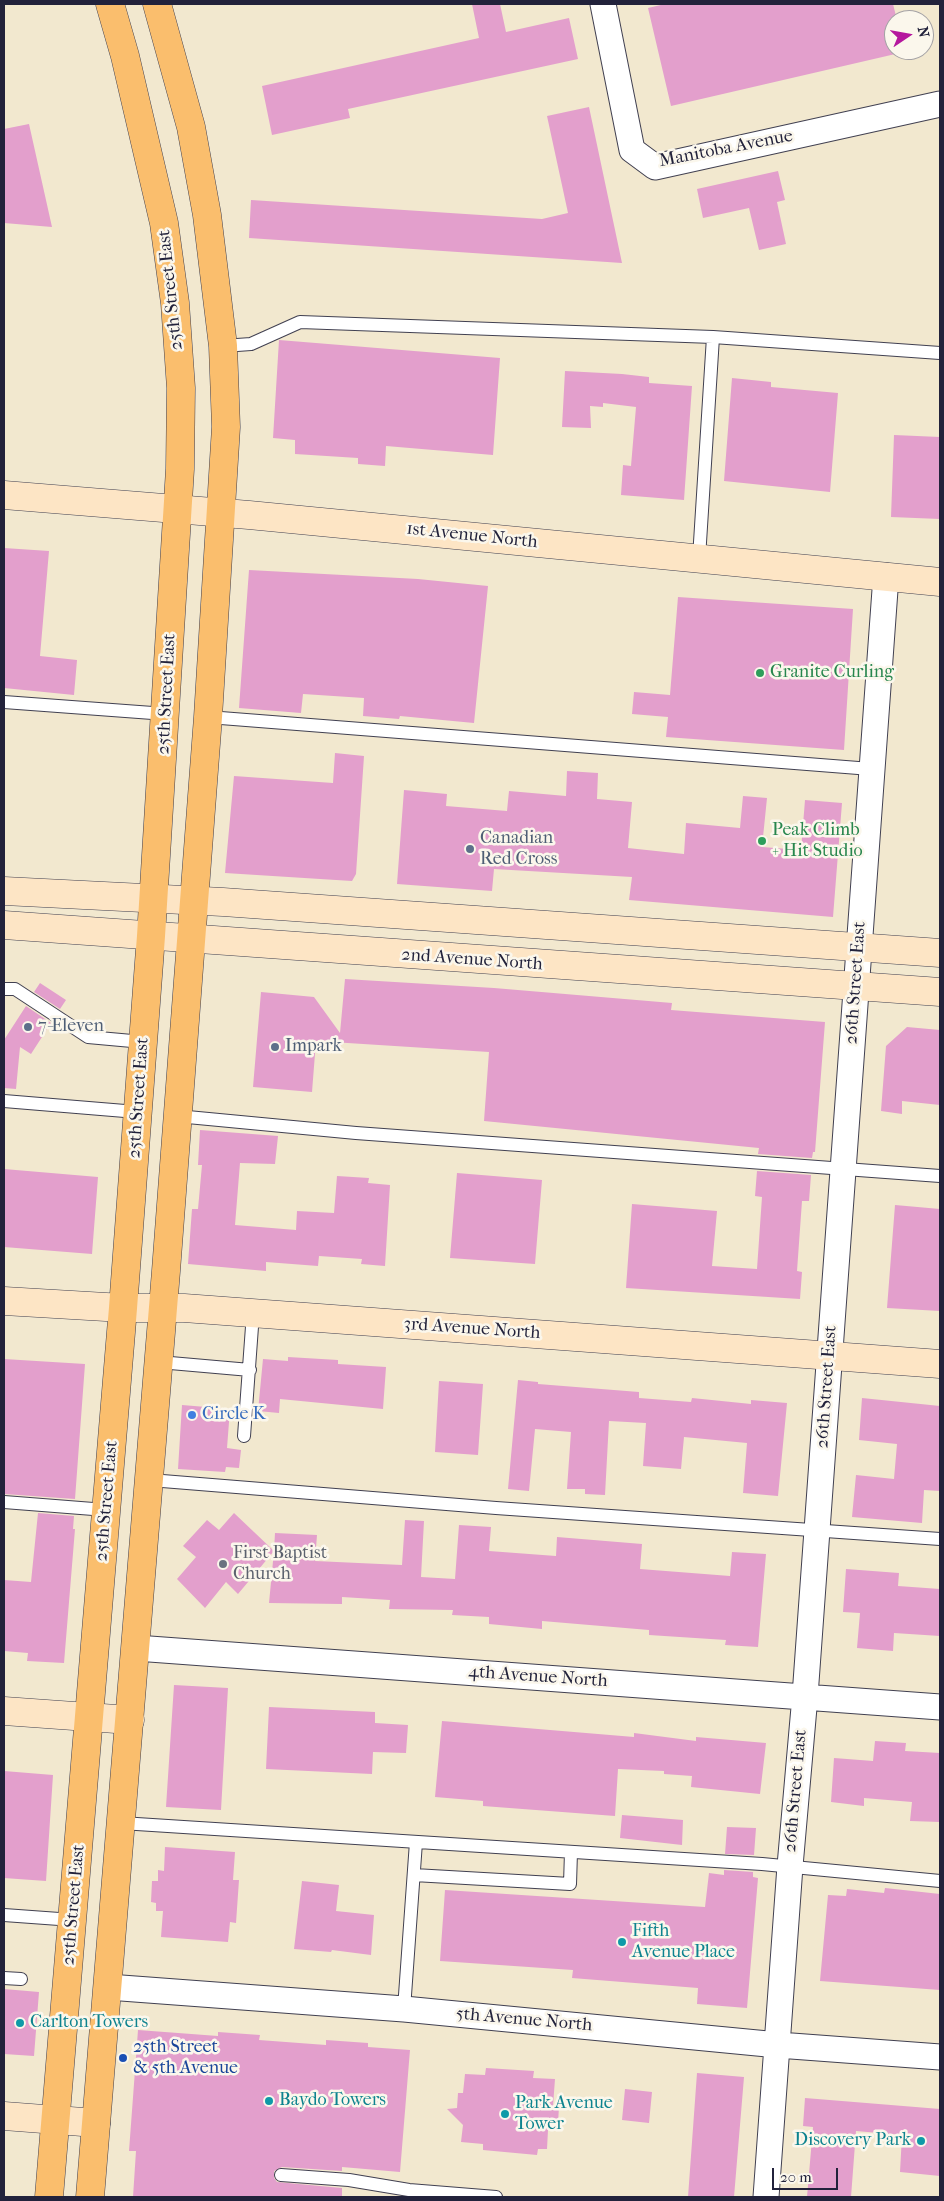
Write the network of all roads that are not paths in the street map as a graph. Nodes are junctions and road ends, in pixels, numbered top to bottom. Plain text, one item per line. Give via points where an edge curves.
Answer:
1 (110, 4) edge
2 (157, 4) edge
3 (602, 4) edge
4 (940, 104) edge
5 (713, 337) junction
6 (223, 346) junction
7 (940, 353) edge
8 (4, 495) edge
9 (178, 509) junction
10 (222, 513) junction
11 (699, 558) junction
12 (886, 576) junction
13 (940, 582) edge
14 (4, 702) edge
15 (166, 714) junction
16 (208, 717) junction
17 (871, 769) junction
18 (4, 890) edge
19 (153, 899) junction
20 (193, 900) junction
21 (4, 925) edge
22 (152, 936) junction
23 (190, 939) junction
24 (858, 947) junction
25 (940, 952) edge
26 (856, 987) junction
27 (4, 989) edge
28 (940, 992) edge
29 (143, 1042) junction
30 (4, 1101) edge
31 (137, 1112) junction
32 (177, 1116) junction
33 (842, 1170) junction
34 (940, 1176) edge
35 (4, 1301) edge
36 (123, 1308) junction
37 (163, 1308) junction
38 (254, 1313) junction
39 (828, 1355) junction
40 (159, 1362) junction
41 (940, 1364) edge
42 (250, 1370) junction
43 (244, 1436) dead end
44 (150, 1480) junction
45 (4, 1502) edge
46 (106, 1510) junction
47 (817, 1530) junction
48 (940, 1539) edge
49 (136, 1648) junction
50 (805, 1696) junction
51 (940, 1707) edge
52 (4, 1710) edge
53 (89, 1717) junction
54 (130, 1720) junction
55 (121, 1823) junction
56 (416, 1842) junction
57 (571, 1852) junction
58 (790, 1866) junction
59 (414, 1875) junction
60 (940, 1881) edge
61 (4, 1915) edge
62 (73, 1920) junction
63 (4, 1978) edge
64 (22, 1979) dead end
65 (108, 1986) junction
66 (404, 2009) junction
67 (778, 2044) junction
68 (940, 2057) edge
69 (4, 2116) edge
70 (55, 2120) junction
71 (96, 2122) junction
72 (281, 2175) dead end
73 (49, 2197) edge
74 (90, 2197) edge
75 (496, 2197) edge
76 (766, 2197) edge

1 - 9 main road, 25th Street East via 164,223 175,303 181,388
2 - 6 main road via 191,127 207,215
3 - 4 street, Manitoba Avenue via 632,150 655,166
5 - 6 lane via 300,322 251,344
5 - 7 lane
5 - 11 lane
6 - 10 main road via 226,427
8 - 9 main road, 1st Avenue North
9 - 10 main road, 1st Avenue North
9 - 15 main road, 25th Street East
10 - 11 main road, 1st Avenue North
10 - 16 main road
11 - 12 main road, 1st Avenue North
12 - 13 main road, 1st Avenue North
12 - 17 street, 26th Street East
14 - 15 lane
15 - 19 main road, 25th Street East
16 - 17 lane
16 - 20 main road
17 - 24 street, 26th Street East
18 - 19 main road
19 - 20 main road
19 - 22 main road, 25th Street East
20 - 23 main road
20 - 24 main road
21 - 22 main road, 2nd Avenue North
22 - 23 main road, 2nd Avenue North
22 - 29 main road, 25th Street East
23 - 26 main road, 2nd Avenue North
23 - 32 main road
24 - 25 main road
24 - 26 street, 26th Street East
26 - 28 main road, 2nd Avenue North
26 - 33 street, 26th Street East
27 - 29 lane via 15,990 88,1037
29 - 31 main road, 25th Street East
30 - 31 lane
31 - 36 main road, 25th Street East
32 - 33 lane
32 - 37 main road
33 - 34 lane
33 - 39 street, 26th Street East
35 - 36 main road, 3rd Avenue North
36 - 37 main road, 3rd Avenue North
36 - 46 main road, 25th Street East
37 - 38 main road, 3rd Avenue North
37 - 40 main road
38 - 39 main road, 3rd Avenue North
38 - 42 lane
39 - 41 main road, 3rd Avenue North
39 - 47 street, 26th Street East
40 - 42 lane
40 - 44 main road
42 - 43 lane
44 - 47 lane
44 - 49 main road
45 - 46 lane
46 - 53 main road, 25th Street East
47 - 48 lane
47 - 50 street, 26th Street East
49 - 50 street, 4th Avenue North
49 - 54 main road
50 - 51 street, 4th Avenue North
50 - 58 street, 26th Street East
52 - 53 main road
53 - 54 main road
53 - 62 main road, 25th Street East
54 - 55 main road
55 - 56 lane
55 - 65 main road
56 - 57 lane
56 - 59 lane
57 - 58 lane
57 - 59 lane via 570,1884
58 - 60 lane
58 - 67 street, 26th Street East
59 - 66 lane
61 - 62 lane
62 - 70 main road, 25th Street East
63 - 64 lane
65 - 66 street, 5th Avenue North
65 - 71 main road
66 - 67 street, 5th Avenue North
67 - 68 street, 5th Avenue North
67 - 76 street, 26th Street East
69 - 70 main road
70 - 71 main road
70 - 73 main road, 25th Street East
71 - 74 main road
72 - 75 lane

